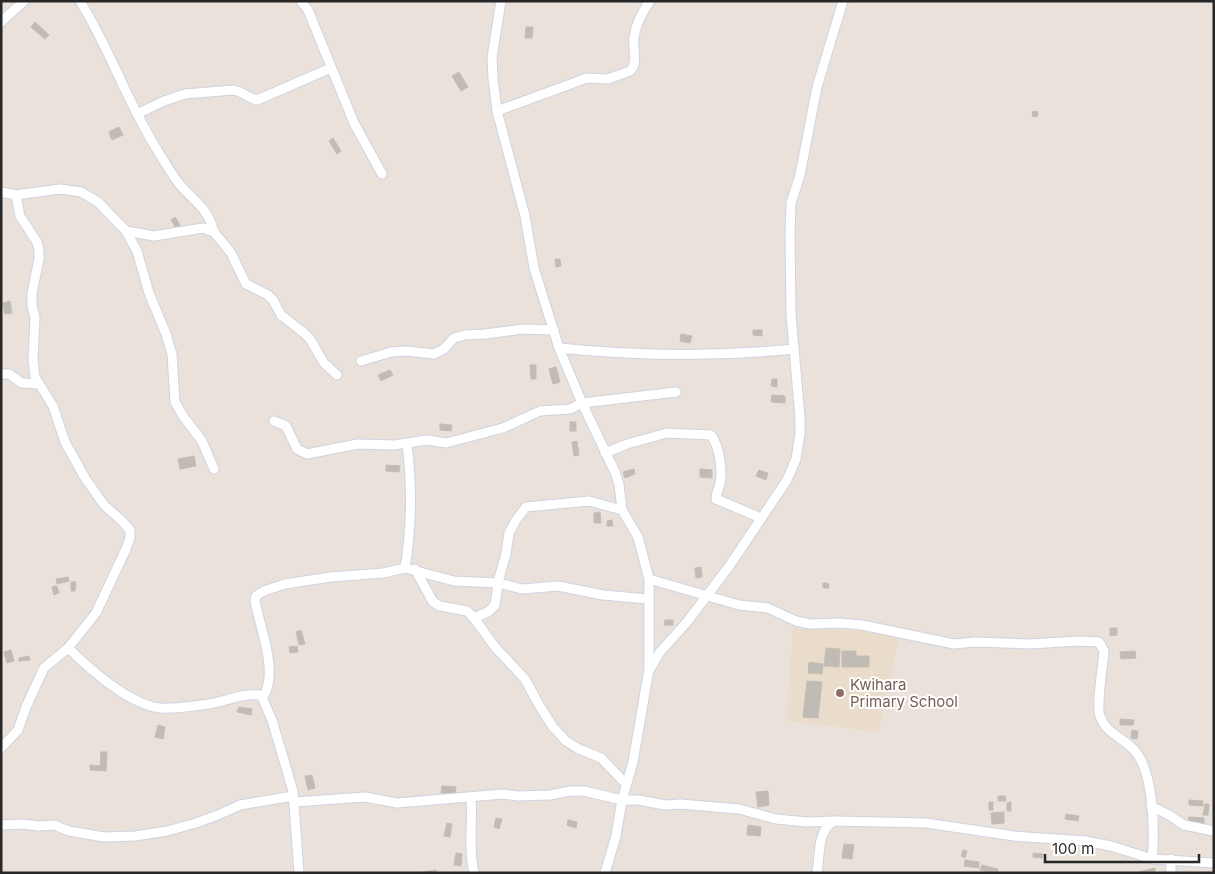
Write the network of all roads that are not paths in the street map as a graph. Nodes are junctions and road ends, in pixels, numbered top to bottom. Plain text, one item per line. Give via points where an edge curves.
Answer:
1 (24, 1) edge
2 (80, 1) edge
3 (301, 1) edge
4 (501, 1) edge
5 (650, 1) edge
6 (843, 1) edge
7 (1, 22) edge
8 (331, 68) junction
9 (497, 111) junction
10 (137, 114) junction
11 (382, 174) dead end
12 (1, 192) edge
13 (16, 195) junction
14 (126, 231) junction
15 (214, 232) junction
16 (554, 330) junction
17 (559, 348) junction
18 (794, 349) junction
19 (361, 361) dead end
20 (1, 374) edge
21 (337, 375) dead end
22 (38, 384) junction
23 (676, 392) dead end
24 (582, 403) junction
25 (274, 421) dead end
26 (407, 444) junction
27 (605, 452) junction
28 (214, 469) dead end
29 (622, 510) junction
30 (761, 518) junction
31 (410, 568) junction
32 (649, 579) junction
33 (499, 583) junction
34 (707, 596) junction
35 (648, 599) junction
36 (474, 618) junction
37 (68, 648) junction
38 (649, 669) junction
39 (263, 697) junction
40 (1, 748) edge
41 (626, 784) junction
42 (471, 796) junction
43 (294, 799) junction
44 (622, 800) junction
45 (1151, 806) junction
46 (834, 821) junction
47 (1, 825) edge
48 (1214, 831) edge
49 (1152, 859) junction
50 (1171, 859) junction
51 (1214, 863) edge
52 (299, 873) edge
53 (474, 873) edge
54 (605, 873) edge
55 (817, 873) edge
56 (1171, 873) edge

1 - 7 street
2 - 10 street
3 - 8 street via 308,10
4 - 9 street via 492,57
5 - 9 street via 637,24 635,61 630,71 608,80 587,78
6 - 18 street via 817,86 800,175 791,203
8 - 10 street via 257,100 233,90 185,94
8 - 11 street via 354,123
9 - 16 street via 526,216 534,268
10 - 15 street via 175,178 207,213
12 - 13 street
13 - 14 street via 60,189 81,192 98,202
13 - 22 street via 20,216 39,250 32,293 35,325 33,370
14 - 15 street via 154,236 203,228
14 - 28 street via 137,251 172,354 175,402 202,441
15 - 21 street via 231,253 246,284 268,295 281,315 310,339 324,363
16 - 17 street
16 - 19 street via 522,329 465,335 454,338 434,354 401,351
17 - 18 street via 666,355 744,354
17 - 24 street
18 - 30 street via 800,418 798,448 787,480
20 - 22 street via 8,374 22,383
22 - 37 street via 52,406 65,442 85,478 104,505 130,530 123,557 96,613
23 - 24 street
24 - 26 street via 570,410 540,411 503,428 446,443 427,440
24 - 27 street
25 - 26 street via 286,426 297,449 307,454 358,444
26 - 31 street via 411,494
27 - 29 street via 619,484
27 - 30 street via 668,433 711,436 717,447 720,469 716,499
29 - 32 street via 638,537
29 - 33 street via 589,501 526,507 509,533
30 - 34 street
31 - 33 street via 454,581
31 - 36 street via 432,602 467,611
31 - 39 street via 285,584 258,593 254,601 269,676
32 - 34 street
32 - 35 street
33 - 35 street via 522,589 558,586
33 - 36 street via 493,608
34 - 38 street
34 - 45 street via 739,605 768,608 810,624 862,625 954,644 1099,642 1104,651 1099,713 1109,730 1132,748 1143,762
35 - 38 street
36 - 41 street via 524,679 566,741 602,758
37 - 39 street via 111,685 147,705 175,708 259,694
37 - 40 street via 44,668 18,730
38 - 41 street via 633,762
39 - 43 street
41 - 44 street
42 - 43 street via 397,803 366,797
42 - 44 street via 584,791
42 - 53 street via 470,852
43 - 47 street via 240,805 196,823 136,836 104,837 54,825
43 - 52 street
44 - 46 street via 739,809 776,819
44 - 54 street
45 - 48 street via 1184,825
45 - 49 street via 1154,820
46 - 49 street via 926,823 1085,842 1111,846
46 - 55 street via 824,829
49 - 50 street
50 - 51 street
50 - 56 street

